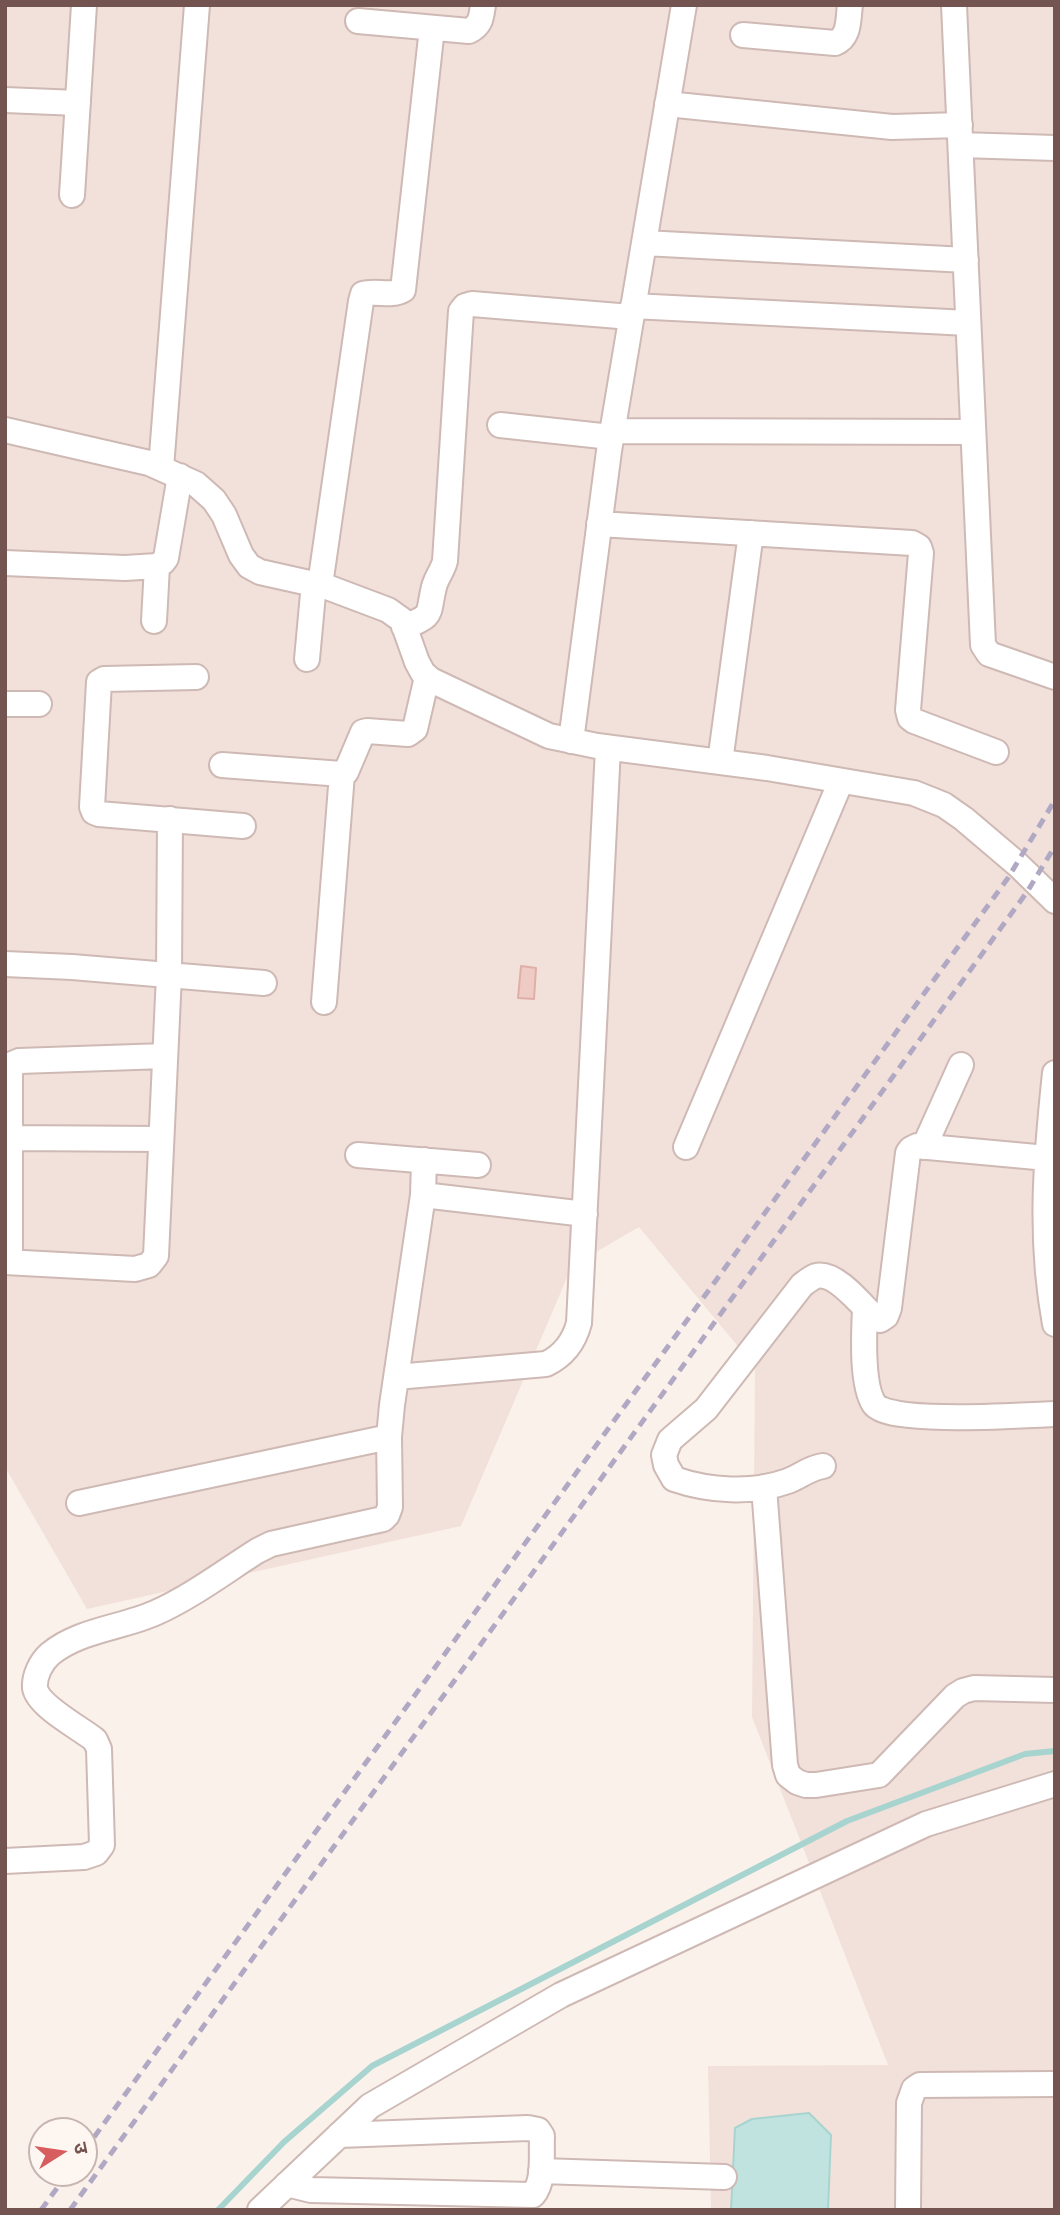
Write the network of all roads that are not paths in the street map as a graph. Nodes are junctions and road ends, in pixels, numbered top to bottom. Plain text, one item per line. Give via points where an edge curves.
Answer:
1 (84, 5) edge
2 (197, 5) edge
3 (483, 5) edge
4 (684, 5) edge
5 (850, 5) edge
6 (954, 5) edge
7 (358, 21) dead end
8 (432, 28) junction
9 (743, 35) dead end
10 (5, 100) edge
11 (78, 103) junction
12 (667, 104) junction
13 (960, 135) junction
14 (1055, 148) edge
15 (72, 195) dead end
16 (644, 243) junction
17 (966, 260) junction
18 (632, 312) junction
19 (968, 323) junction
20 (500, 425) dead end
21 (5, 430) edge
22 (973, 432) junction
23 (612, 434) junction
24 (170, 472) junction
25 (599, 524) junction
26 (751, 533) junction
27 (5, 563) edge
28 (157, 566) junction
29 (317, 584) junction
30 (153, 621) dead end
31 (404, 627) junction
32 (307, 659) dead end
33 (196, 677) dead end
34 (427, 677) junction
35 (1055, 677) edge
36 (5, 704) edge
37 (39, 704) dead end
38 (571, 741) junction
39 (608, 748) junction
40 (996, 752) dead end
41 (720, 762) junction
42 (222, 765) dead end
43 (342, 774) junction
44 (841, 781) junction
45 (170, 819) junction
46 (243, 826) dead end
47 (1055, 901) edge
48 (5, 964) edge
49 (169, 975) junction
50 (264, 983) dead end
51 (324, 1002) dead end
52 (165, 1056) junction
53 (961, 1065) dead end
54 (1055, 1073) edge
55 (10, 1138) junction
56 (162, 1139) junction
57 (686, 1147) dead end
58 (924, 1147) junction
59 (358, 1154) dead end
60 (1047, 1158) junction
61 (425, 1160) junction
62 (478, 1165) dead end
63 (423, 1195) junction
64 (585, 1214) junction
65 (1050, 1252) edge
66 (8, 1262) edge
67 (865, 1308) junction
68 (1055, 1324) edge
69 (396, 1377) junction
70 (1055, 1414) edge
71 (389, 1437) junction
72 (823, 1466) dead end
73 (764, 1487) junction
74 (79, 1503) dead end
75 (1055, 1689) edge
76 (1055, 1784) edge
77 (5, 1861) edge
78 (1055, 2084) edge
79 (339, 2135) junction
80 (541, 2171) junction
81 (724, 2177) dead end
82 (287, 2183) junction
83 (260, 2210) edge
84 (908, 2210) edge

1 - 11 street
2 - 24 street
3 - 8 street via 477,27 469,31
4 - 12 street
5 - 9 street via 846,34 835,43
6 - 13 street
7 - 8 street
8 - 29 street via 403,290 363,294
10 - 11 street
11 - 15 street
12 - 13 street
12 - 16 street
13 - 14 street
13 - 17 street
16 - 17 street
16 - 18 street
17 - 19 street
18 - 19 street
18 - 23 street
18 - 31 street via 471,304 461,311 445,561 427,616
19 - 22 street
20 - 23 street
21 - 24 street via 149,463
22 - 23 street
22 - 35 street via 983,645 989,654
23 - 25 street
24 - 28 street via 166,558
24 - 29 street via 196,484 214,500 249,566
25 - 26 street
25 - 38 street
26 - 40 street via 919,547 910,718
26 - 41 street
27 - 28 street
28 - 30 street
29 - 31 street via 388,610
29 - 32 street
31 - 34 street
33 - 45 street via 104,679 98,686 94,811
34 - 38 street via 540,733
34 - 43 street via 415,729 408,734 363,732 349,768
36 - 37 street
38 - 39 street
39 - 41 street
39 - 64 street
41 - 44 street
42 - 43 street
43 - 51 street
44 - 47 street via 915,793 944,805
44 - 57 street
45 - 46 street
45 - 49 street
48 - 49 street
49 - 50 street
49 - 52 street
52 - 55 street via 19,1060 10,1073
52 - 56 street
53 - 58 street
54 - 60 street
55 - 56 street
55 - 66 street
56 - 66 street via 156,1256 149,1265 135,1269
58 - 60 street
58 - 67 street via 908,1153 889,1308 880,1320
59 - 61 street
60 - 65 street via 1044,1231
61 - 62 street
61 - 63 street
63 - 64 street
63 - 69 street
64 - 69 street via 579,1323 558,1358 545,1364
65 - 68 street via 1048,1287
67 - 70 street via 866,1375 879,1409 933,1417
67 - 73 street via 836,1280 814,1276 802,1285 706,1409 670,1440 664,1455 674,1479 736,1490
69 - 71 street
71 - 74 street
71 - 77 street via 390,1507 383,1519 271,1544 173,1605 74,1640 49,1655 35,1679 36,1691 42,1702 95,1740 99,1749 102,1845 84,1857
72 - 73 street
73 - 75 street via 785,1765 797,1782 816,1785 879,1775 963,1690
76 - 79 street via 926,1824 561,1995 370,2106
78 - 84 street via 919,2085 914,2089 909,2103
79 - 80 street via 528,2128 542,2136
79 - 82 street
80 - 81 street
80 - 82 street via 533,2195 311,2190
82 - 83 street

